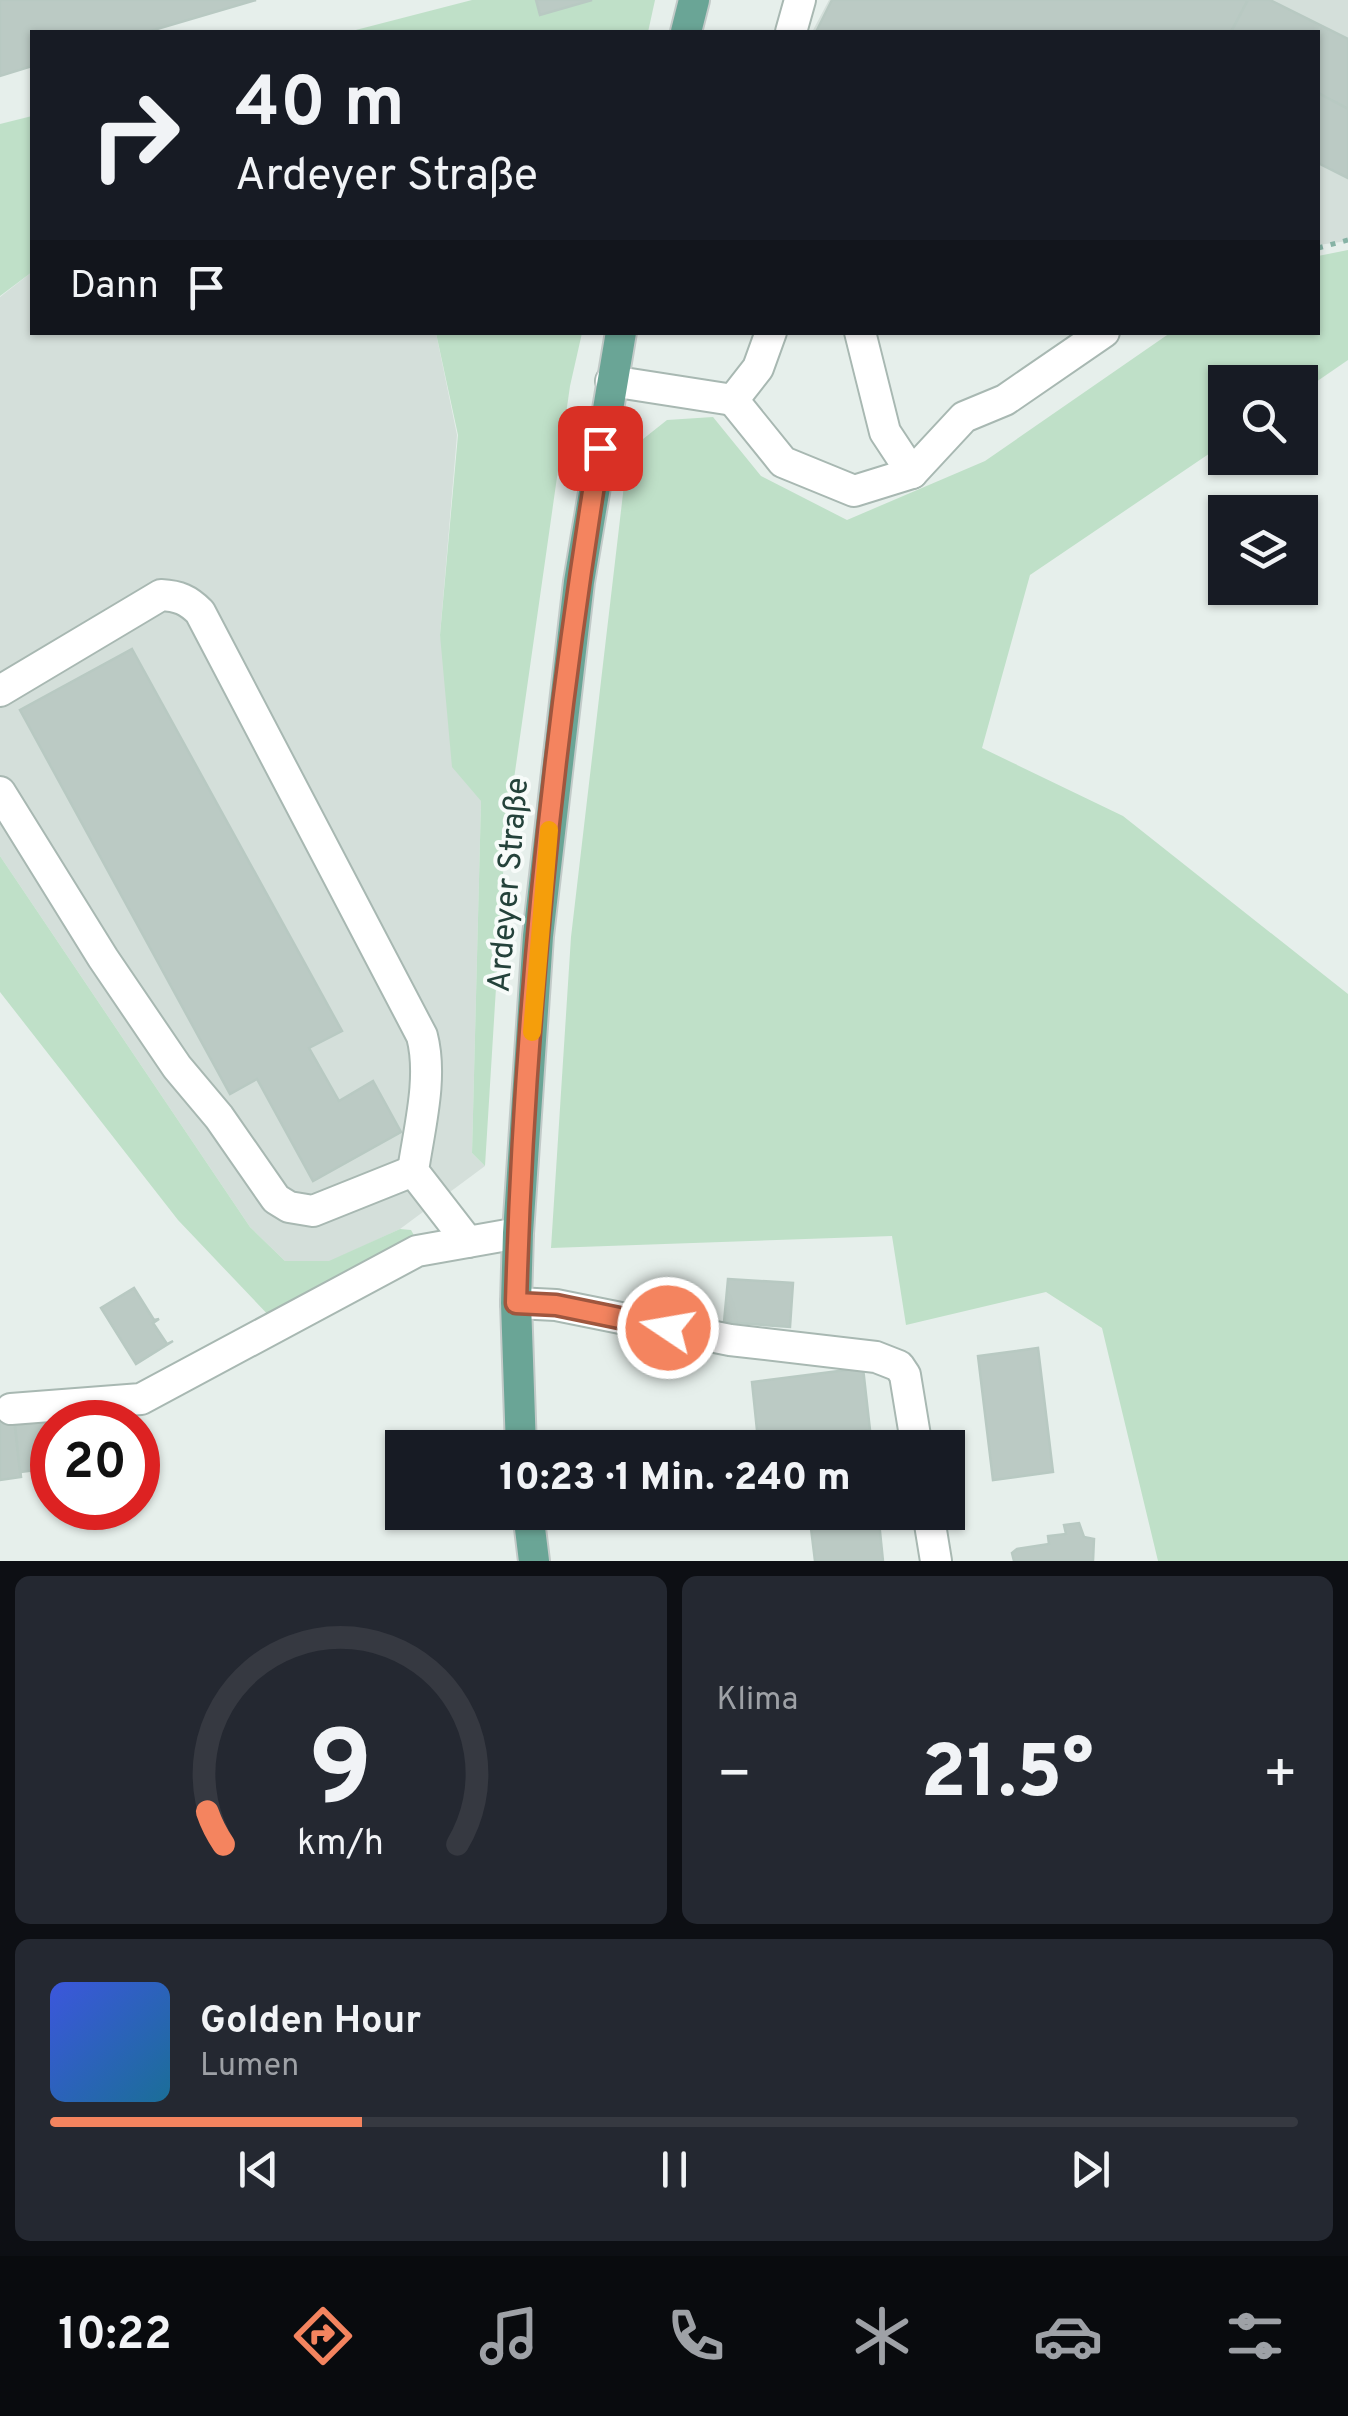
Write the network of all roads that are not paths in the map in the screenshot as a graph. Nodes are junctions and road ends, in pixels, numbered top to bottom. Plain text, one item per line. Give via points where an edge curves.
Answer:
1 (694, 0) edge
2 (800, 0) edge
3 (686, 30) edge
4 (792, 30) edge
5 (620, 335) edge
6 (770, 335) edge
7 (861, 335) edge
8 (1100, 335) edge
9 (611, 381) junction
10 (733, 400) junction
11 (912, 473) junction
12 (0, 690) edge
13 (0, 792) edge
14 (414, 1171) junction
15 (518, 1233) junction
16 (468, 1242) junction
17 (516, 1303) junction
18 (11, 1410) dead end
19 (520, 1430) edge
20 (914, 1430) edge
21 (530, 1530) edge
22 (931, 1530) edge
23 (534, 1561) edge
24 (936, 1561) edge

1 - 3 main road
2 - 4 lane
5 - 9 main road, Ardeyer Straße
6 - 10 lane via 758,368
7 - 11 lane via 886,432
8 - 11 lane via 1005,400 964,416
9 - 10 lane
9 - 15 main road, Ardeyer Straße via 558,749
10 - 11 lane via 782,462 854,491
12 - 14 lane via 161,595 189,601 200,612 422,1036 426,1070
13 - 14 lane via 103,958 276,1199 313,1211
14 - 16 lane
15 - 16 lane
15 - 17 main road, Ardeyer Straße
16 - 18 lane via 417,1251 140,1399
17 - 19 main road, Ardeyer Straße
17 - 20 lane via 876,1357 905,1375
21 - 23 main road
22 - 24 lane

